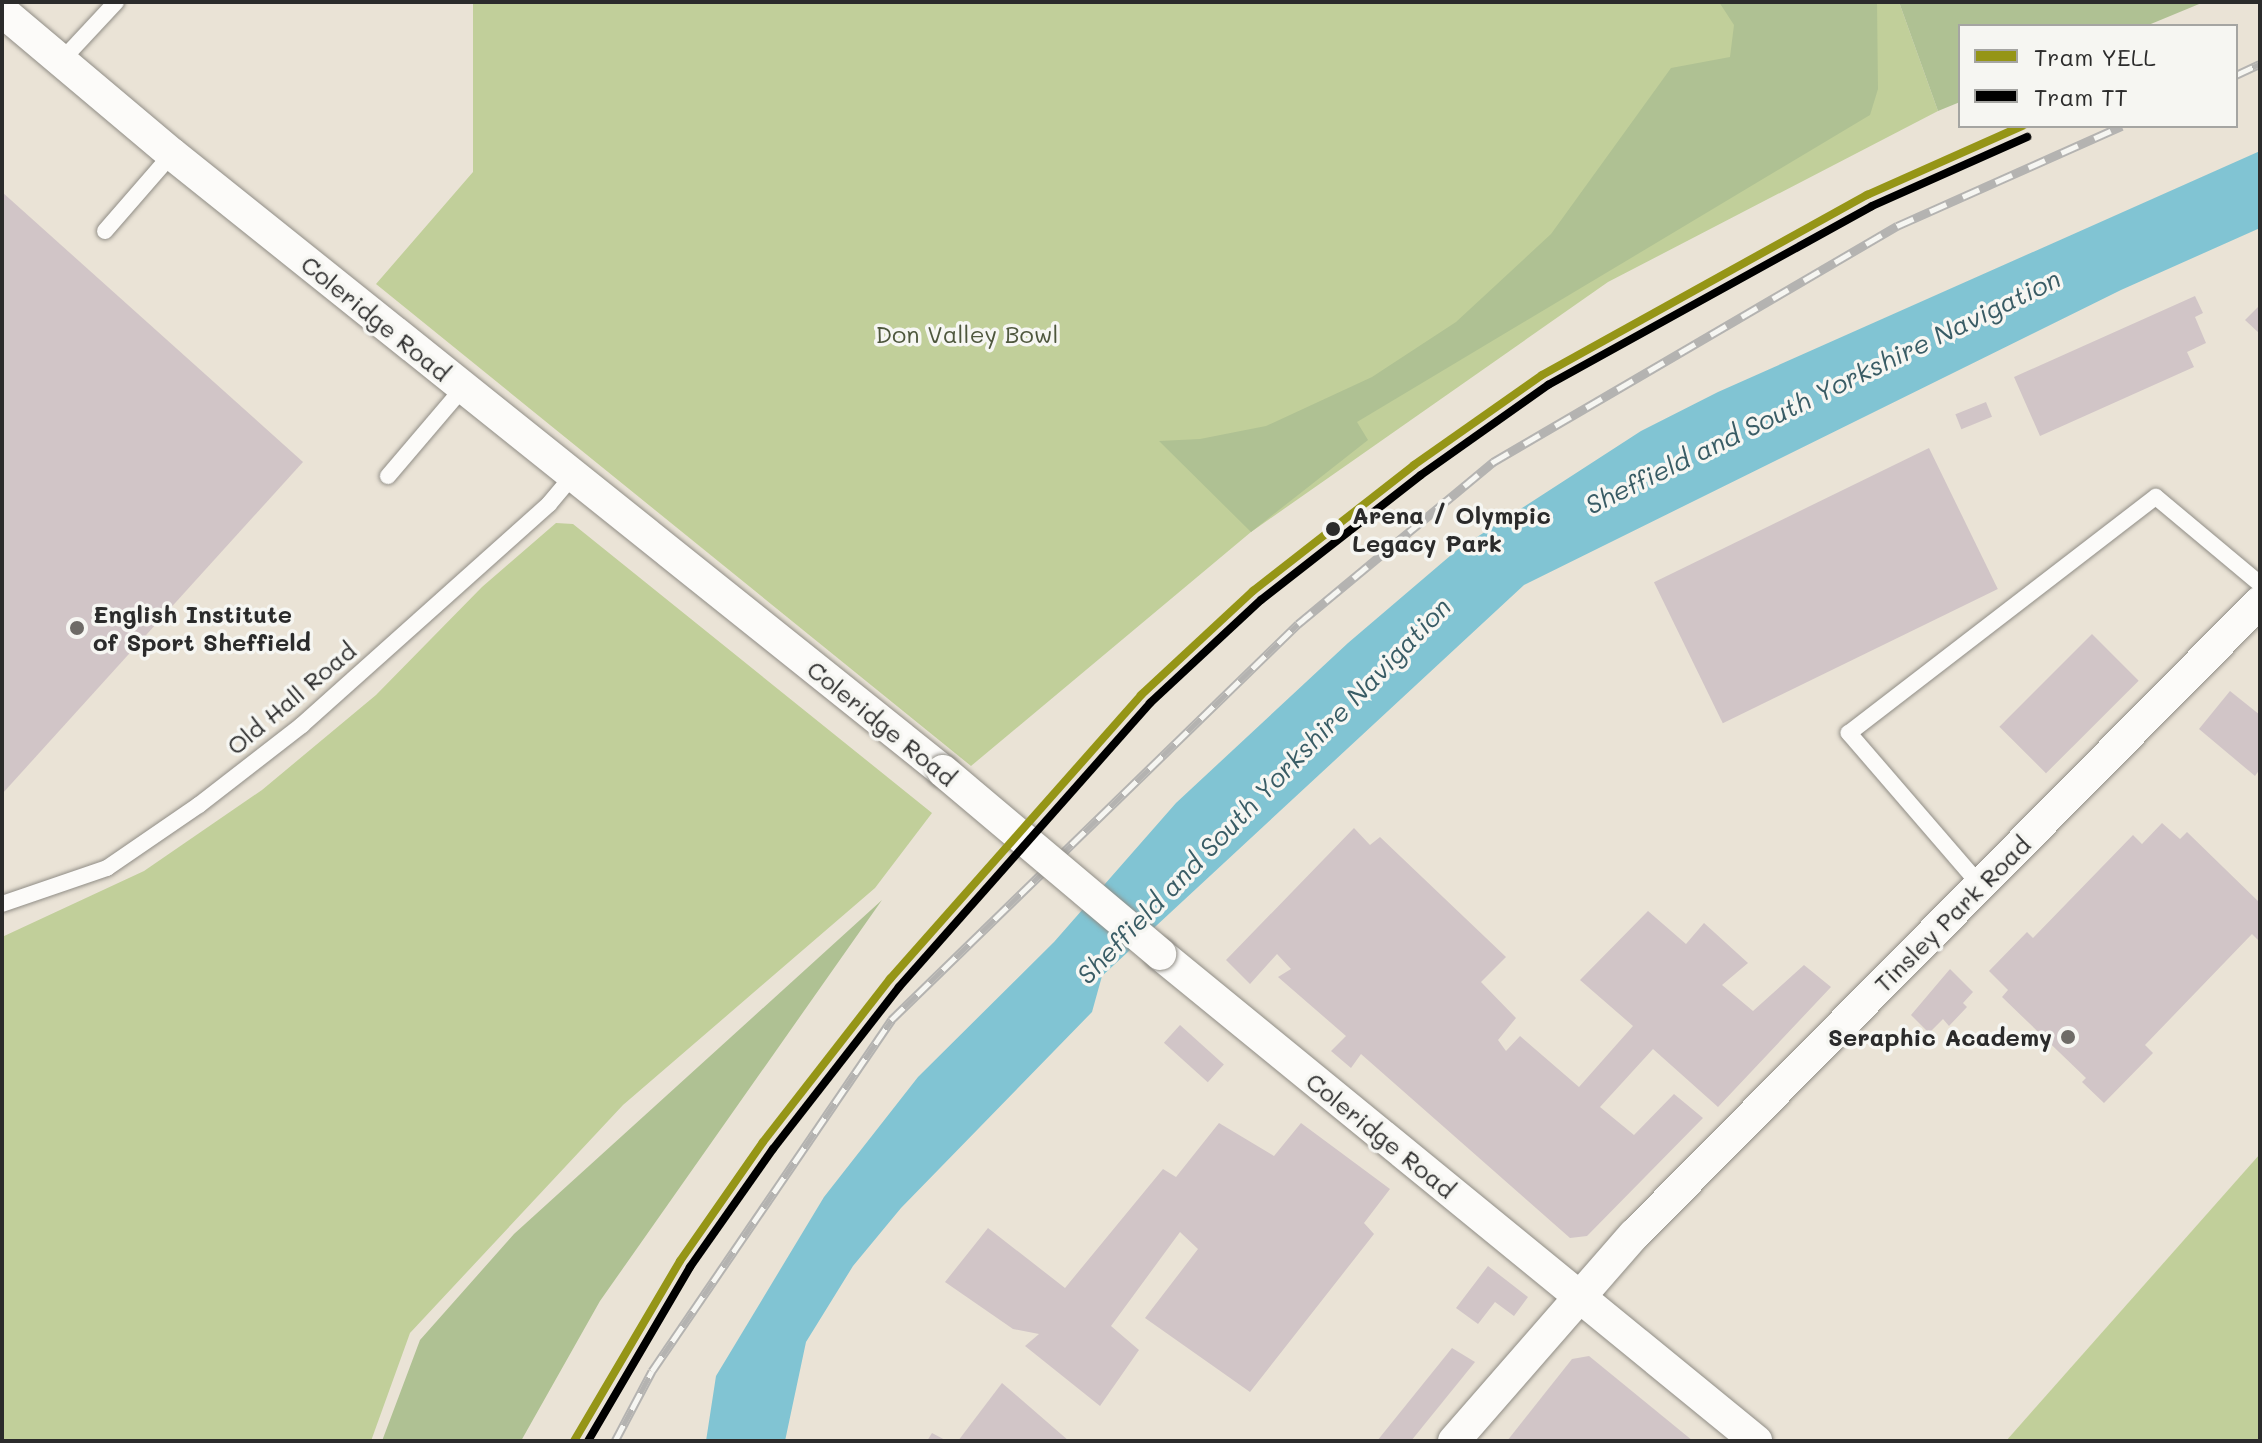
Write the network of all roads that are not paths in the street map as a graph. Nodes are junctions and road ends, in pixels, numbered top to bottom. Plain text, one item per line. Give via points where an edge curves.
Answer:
1 (116, 2) edge
2 (2, 11) edge
3 (62, 60) junction
4 (172, 154) junction
5 (105, 231) dead end
6 (463, 388) junction
7 (574, 474) junction
8 (388, 476) dead end
9 (2260, 584) edge
10 (2254, 618) edge
11 (1980, 885) junction
12 (2, 904) edge
13 (1576, 1294) junction
14 (1454, 1441) edge
15 (1756, 1441) edge

1 - 3 lane
2 - 3 street, Coleridge Road
3 - 4 street, Coleridge Road
4 - 5 lane
4 - 6 street, Coleridge Road
6 - 7 street, Coleridge Road
6 - 8 lane
7 - 12 lane, Old Hall Road via 549,504 302,725 199,805 107,868
7 - 13 street, Coleridge Road, bridge
9 - 11 lane via 2156,497 1849,733
10 - 11 street, Tinsley Park Road
11 - 13 street, Tinsley Park Road
13 - 14 street, Tinsley Park Road
13 - 15 street, Coleridge Road

